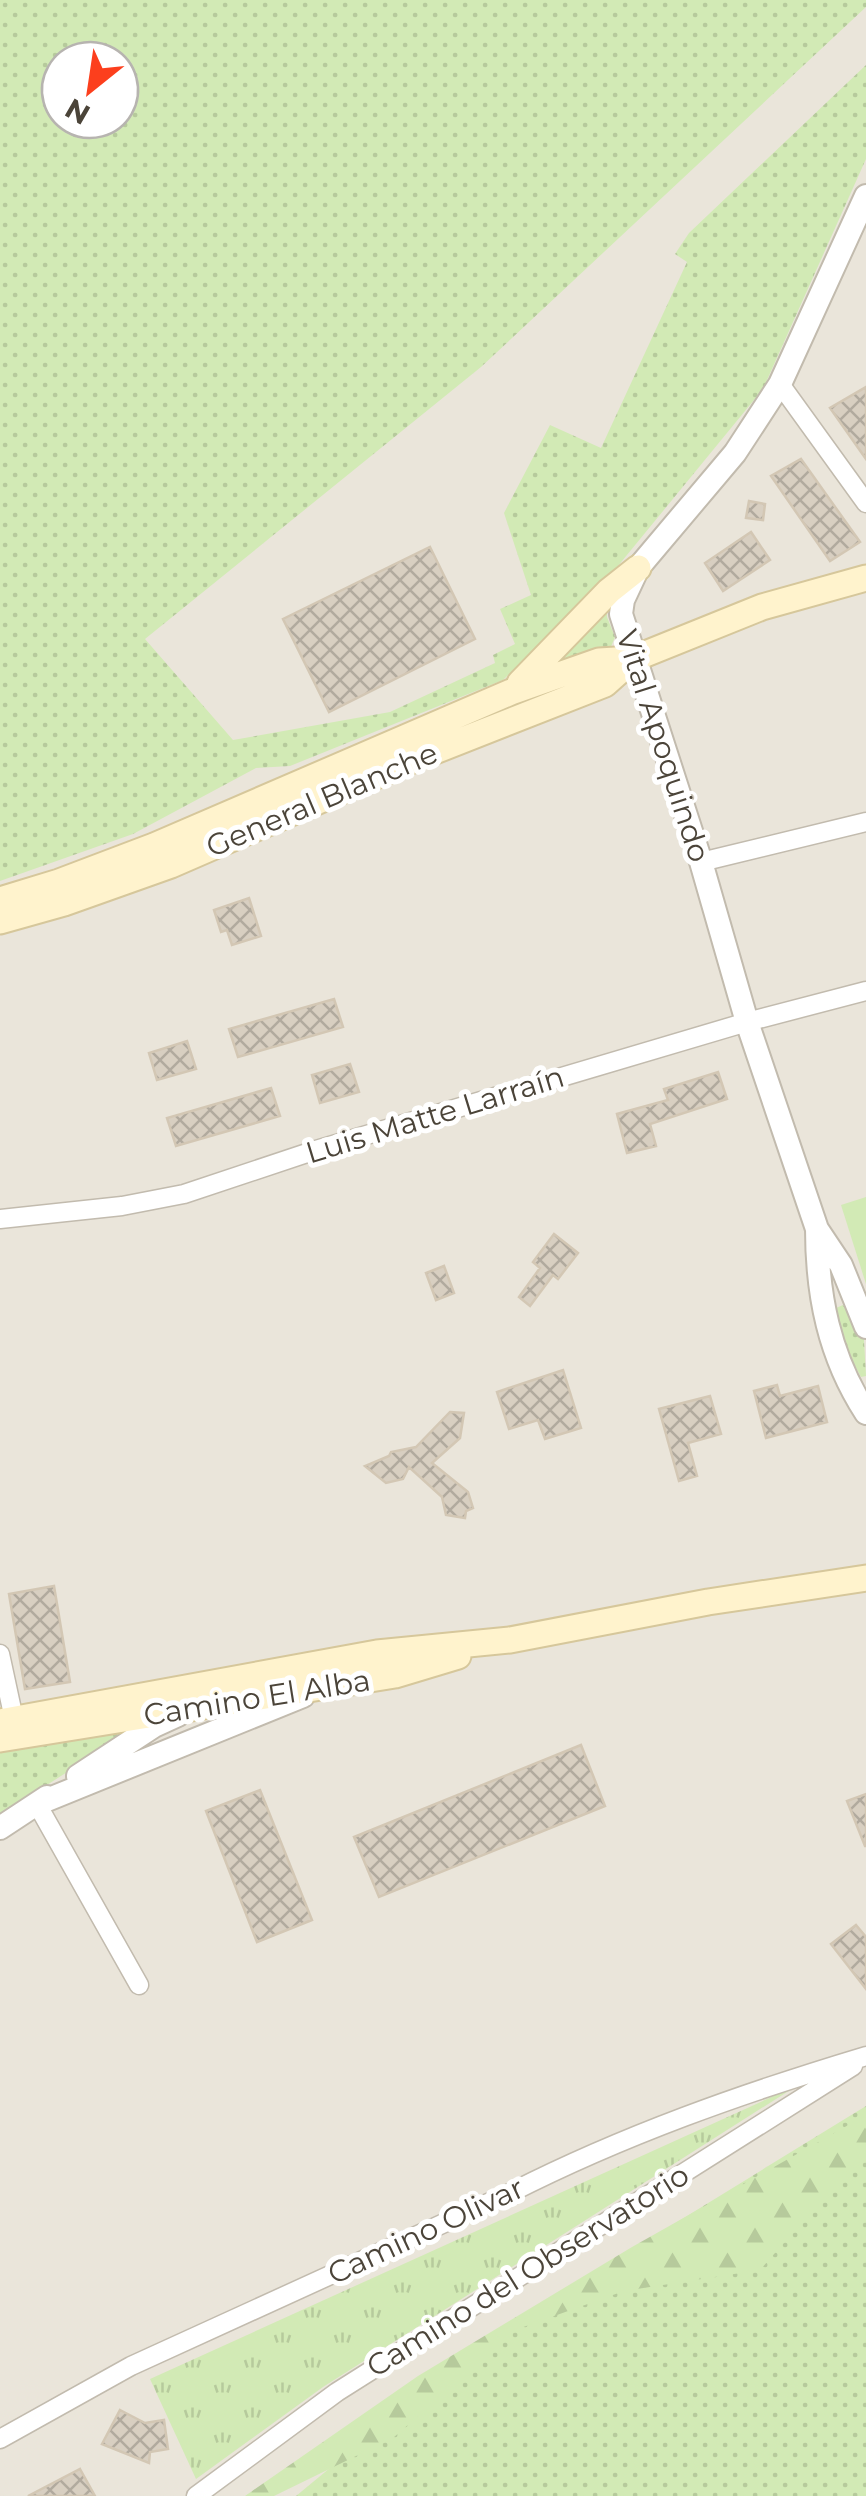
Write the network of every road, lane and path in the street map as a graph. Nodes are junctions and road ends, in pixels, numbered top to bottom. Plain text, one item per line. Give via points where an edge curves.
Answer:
1 (866, 196) edge
2 (780, 384) junction
3 (866, 503) edge
4 (638, 568) junction
5 (866, 578) edge
6 (633, 659) junction
7 (510, 692) junction
8 (866, 822) edge
9 (701, 862) junction
10 (0, 900) edge
11 (0, 920) edge
12 (866, 990) edge
13 (747, 1022) junction
14 (0, 1218) edge
15 (817, 1229) junction
16 (866, 1327) edge
17 (866, 1412) edge
18 (866, 1578) edge
19 (510, 1640) junction
20 (0, 1654) edge
21 (254, 1677) junction
22 (323, 1687) junction
23 (196, 1706) junction
24 (5, 1727) edge
25 (38, 1804) junction
26 (0, 1828) edge
27 (139, 1984) dead end
28 (866, 2057) edge
29 (0, 2439) edge
30 (196, 2496) edge

1 - 2 street, Vital Apoquindo
2 - 3 street
2 - 4 street, Vital Apoquindo via 735,454
4 - 6 street, Vital Apoquindo via 620,614
4 - 7 main road
5 - 6 main road, General Blanche via 762,607
6 - 7 main road, General Blanche via 599,661
6 - 9 street, Vital Apoquindo
6 - 11 main road, General Blanche via 604,684 171,865
7 - 10 main road, General Blanche via 138,852
8 - 9 street
9 - 13 street, Vital Apoquindo
12 - 13 street, Luis Matte Larraín
13 - 14 street, Luis Matte Larraín via 184,1194
13 - 15 street, Vital Apoquindo
15 - 16 street, Vital Apoquindo via 841,1265
15 - 17 street, Vital Apoquindo via 824,1315 836,1357
18 - 19 main road, Camino El Alba
19 - 21 main road, Camino El Alba via 377,1653
19 - 22 main road, Camino El Alba
20 - 24 street
21 - 23 street
21 - 24 main road, Camino El Alba
22 - 23 main road, Camino El Alba
22 - 25 street
23 - 24 main road, Camino El Alba
23 - 25 street via 154,1726
25 - 26 street
25 - 27 street
28 - 29 street, Camino Olivar via 728,2098 567,2164 131,2366
28 - 30 street, Camino del Observatorio via 337,2392

